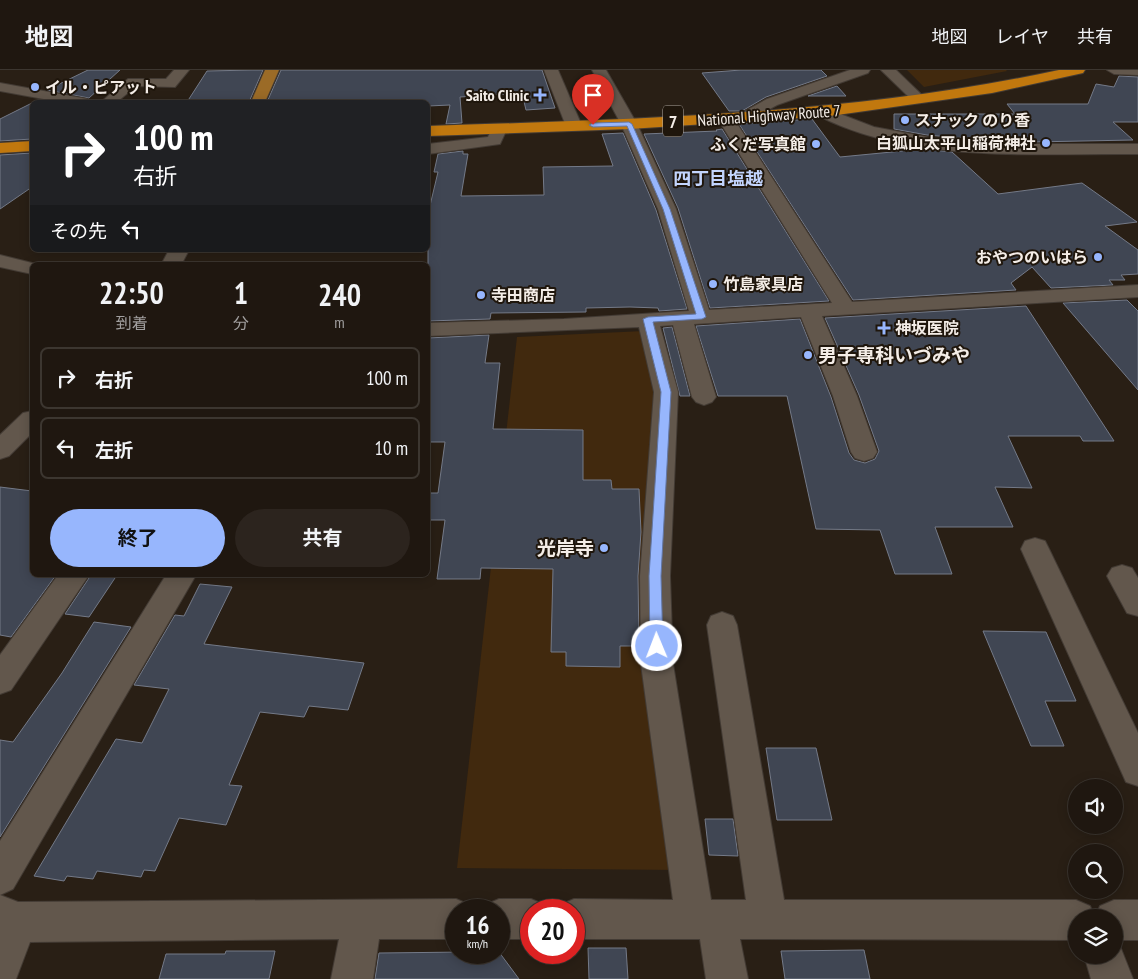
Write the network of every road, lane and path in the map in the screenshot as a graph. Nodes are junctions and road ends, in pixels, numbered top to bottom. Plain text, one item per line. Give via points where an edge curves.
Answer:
1 (182, 70) edge
2 (272, 70) edge
3 (551, 70) edge
4 (599, 70) edge
5 (863, 70) edge
6 (888, 70) edge
7 (1078, 70) edge
8 (1114, 70) edge
9 (1138, 71) edge
10 (0, 87) edge
11 (918, 98) junction
12 (71, 100) edge
13 (110, 100) edge
14 (259, 100) edge
15 (822, 112) junction
16 (734, 118) junction
17 (629, 124) junction
18 (574, 126) junction
19 (499, 129) junction
20 (430, 131) edge
21 (30, 146) edge
22 (0, 148) edge
23 (430, 149) edge
24 (1138, 150) edge
25 (0, 261) edge
26 (30, 268) edge
27 (1138, 291) edge
28 (846, 309) junction
29 (809, 311) junction
30 (692, 317) junction
31 (648, 319) junction
32 (430, 329) edge
33 (704, 397) dead end
34 (30, 421) edge
35 (0, 450) edge
36 (864, 452) dead end
37 (1035, 549) dead end
38 (1122, 576) dead end
39 (73, 577) edge
40 (180, 577) edge
41 (1138, 604) edge
42 (722, 625) dead end
43 (0, 680) edge
44 (1138, 770) edge
45 (0, 876) edge
46 (706, 918) junction
47 (9, 919) edge
48 (585, 919) edge
49 (768, 919) junction
50 (362, 920) junction
51 (445, 920) edge
52 (1068, 920) edge
53 (1123, 920) edge
54 (1138, 920) edge
55 (1107, 964) edge
56 (0, 968) edge
57 (352, 979) edge
58 (727, 979) edge
59 (1112, 979) edge

1 - 13 street via 170,84 133,82
2 - 14 main road
3 - 18 street
4 - 17 street
5 - 16 street
6 - 11 street
7 - 11 highway, National Highway Route 7 / 7 via 992,89
8 - 9 street
10 - 12 street
11 - 15 highway, National Highway Route 7 / 7
15 - 16 highway, National Highway Route 7 / 7
15 - 24 street via 840,122 872,132 927,143
16 - 17 highway, National Highway Route 7 / 7
16 - 28 street
17 - 18 highway, National Highway Route 7 / 7
17 - 30 street via 667,209
18 - 19 highway, National Highway Route 7 / 7
19 - 20 highway, National Highway Route 7 / 7
19 - 23 street via 494,142
21 - 22 highway
25 - 26 street
27 - 28 street
28 - 29 street
29 - 30 street
29 - 36 street via 845,396
30 - 31 street
30 - 33 street
31 - 32 street
31 - 46 street via 666,392 655,576 657,664
34 - 35 street
37 - 44 street
38 - 41 street
39 - 43 street
40 - 45 street
42 - 49 street
46 - 48 street
46 - 49 street
46 - 58 street
47 - 50 street
47 - 56 street
49 - 52 street
50 - 51 street
50 - 57 street
53 - 54 street
55 - 59 street

